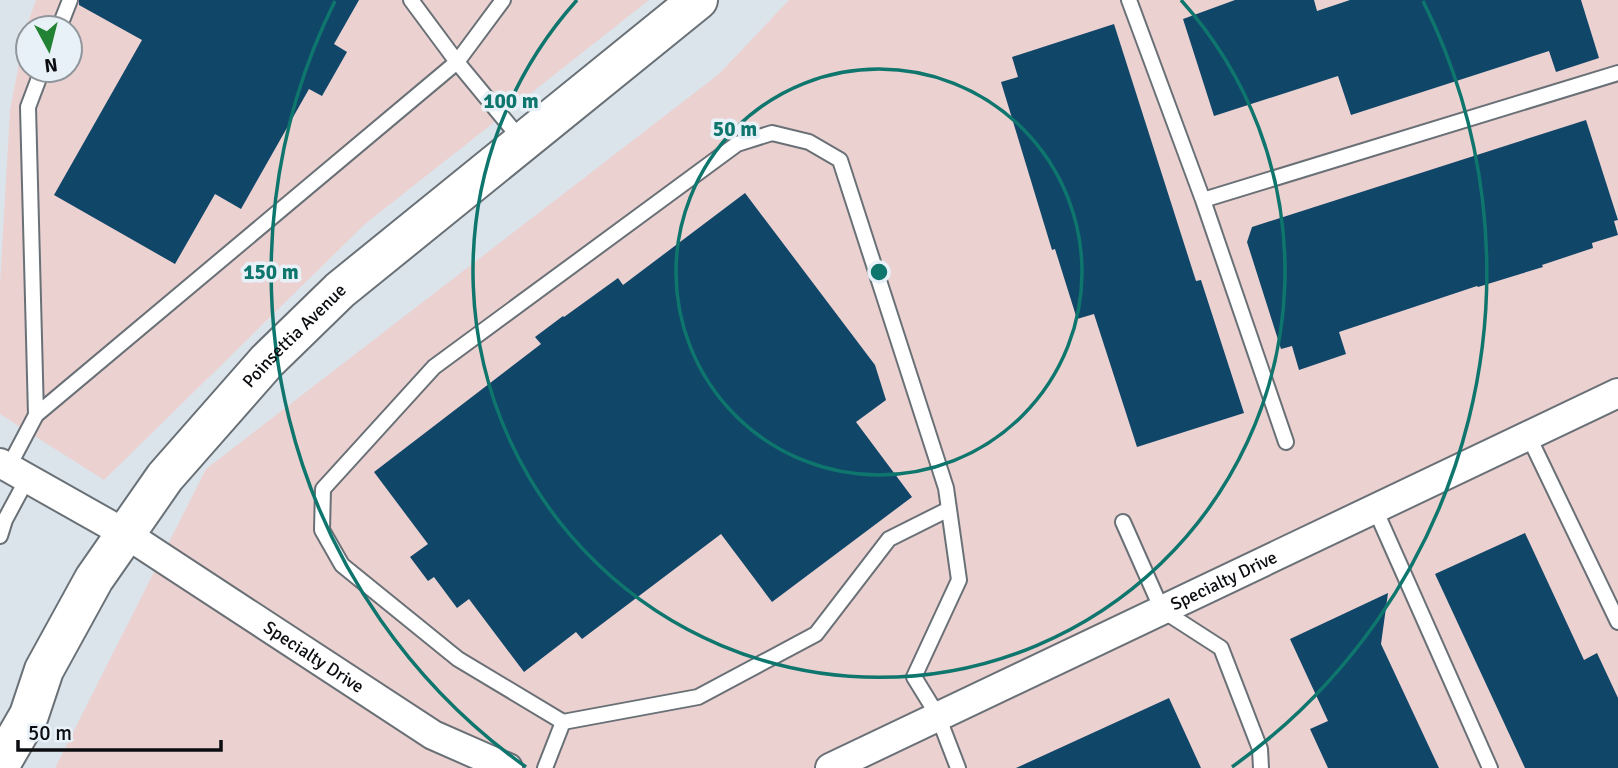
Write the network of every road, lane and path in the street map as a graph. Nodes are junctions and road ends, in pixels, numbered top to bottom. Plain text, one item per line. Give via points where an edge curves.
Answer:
1 (411, 0) edge
2 (503, 0) edge
3 (698, 0) edge
4 (1129, 0) edge
5 (457, 62) junction
6 (1618, 73) edge
7 (36, 84) edge
8 (523, 142) junction
9 (1203, 200) junction
10 (1618, 393) edge
11 (36, 415) junction
12 (1528, 435) junction
13 (1286, 442) dead end
14 (12, 470) edge
15 (949, 509) junction
16 (1375, 509) junction
17 (1123, 522) dead end
18 (126, 534) junction
19 (0, 536) edge
20 (1162, 610) junction
21 (1618, 622) edge
22 (938, 716) junction
23 (562, 722) junction
24 (0, 765) edge
25 (508, 768) edge
26 (545, 768) edge
27 (830, 768) edge
28 (958, 768) edge
29 (1261, 768) edge
30 (1490, 768) edge

1 - 5 lane
2 - 5 lane
3 - 8 main road, Poinsettia Avenue
4 - 9 lane
5 - 8 lane
5 - 11 lane
6 - 9 lane
7 - 11 lane via 27,107
8 - 18 main road, Poinsettia Avenue via 340,290 267,361 165,477
9 - 13 lane
10 - 12 street, Specialty Drive
11 - 14 lane
12 - 16 street, Specialty Drive
12 - 21 lane
14 - 18 street, Specialty Drive
14 - 19 lane
15 - 22 lane via 959,580 914,677
15 - 23 lane via 889,539 816,634 698,697
15 - 23 lane via 840,160 809,142 772,134 737,144 433,367 323,489 321,530 342,565 458,659
16 - 20 street, Specialty Drive
16 - 30 lane
17 - 20 lane
18 - 24 main road, Poinsettia Avenue via 94,579 50,659 29,715
18 - 25 street, Specialty Drive via 433,735
20 - 22 street, Specialty Drive
20 - 29 lane via 1221,648 1260,749
22 - 27 street, Specialty Drive
22 - 28 lane
23 - 26 lane

